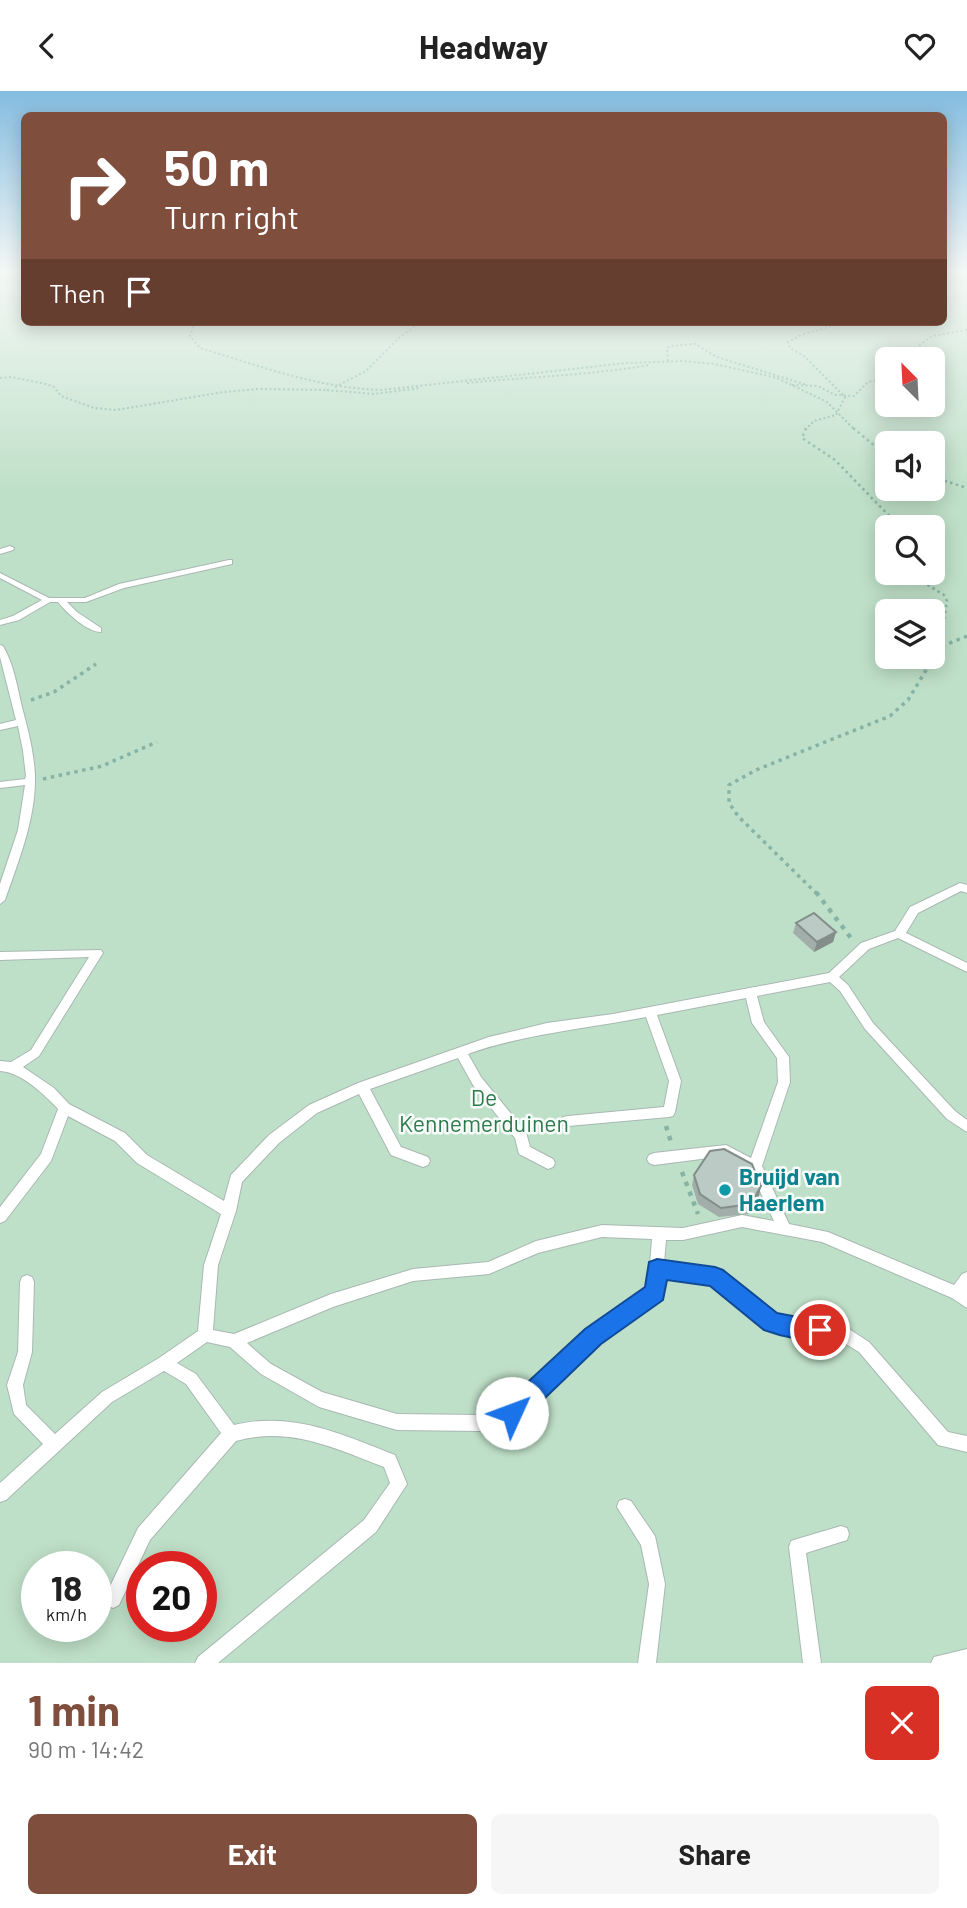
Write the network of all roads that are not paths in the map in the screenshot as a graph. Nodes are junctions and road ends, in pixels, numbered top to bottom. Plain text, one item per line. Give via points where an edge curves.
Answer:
1 (10, 548) dead end
2 (0, 552) edge
3 (229, 562) dead end
4 (0, 575) edge
5 (48, 600) junction
6 (62, 602) junction
7 (0, 623) edge
8 (98, 630) dead end
9 (0, 648) edge
10 (21, 722) junction
11 (0, 727) edge
12 (30, 781) junction
13 (0, 785) edge
14 (967, 889) edge
15 (0, 900) edge
16 (899, 934) junction
17 (0, 956) edge
18 (967, 968) edge
19 (832, 977) junction
20 (751, 993) junction
21 (650, 1012) junction
22 (461, 1052) junction
23 (7, 1067) edge
24 (362, 1087) junction
25 (65, 1108) junction
26 (568, 1121) dead end
27 (967, 1127) edge
28 (654, 1159) dead end
29 (423, 1161) dead end
30 (548, 1163) dead end
31 (755, 1166) junction
32 (229, 1211) junction
33 (0, 1217) edge
34 (785, 1230) junction
35 (659, 1235) junction
36 (657, 1269) junction
37 (967, 1279) edge
38 (27, 1282) dead end
39 (962, 1297) edge
40 (205, 1335) junction
41 (234, 1341) junction
42 (164, 1363) junction
43 (231, 1434) junction
44 (967, 1444) edge
45 (55, 1445) junction
46 (0, 1494) edge
47 (625, 1507) dead end
48 (841, 1534) dead end
49 (113, 1599) dead end
50 (967, 1658) edge
51 (204, 1663) edge
52 (647, 1663) edge
53 (812, 1663) edge
54 (940, 1663) edge

1 - 2 lane
3 - 6 lane via 122,586 86,600
4 - 5 lane
5 - 6 lane
5 - 7 lane
6 - 8 lane
9 - 10 lane
10 - 11 lane
10 - 12 lane
12 - 13 lane
12 - 15 lane via 22,834
14 - 16 lane via 960,887 914,910
16 - 18 lane
16 - 19 lane via 865,946
17 - 23 lane via 97,953 36,1053
19 - 20 lane
19 - 27 lane via 869,1026
20 - 21 lane
20 - 31 lane via 758,1023 783,1057 784,1082
21 - 22 lane via 547,1028
21 - 26 lane via 675,1081 669,1112
22 - 24 lane
22 - 30 lane via 477,1081 521,1136 524,1150
23 - 25 lane via 50,1092
24 - 29 lane via 396,1151
24 - 32 lane via 313,1109 274,1139 236,1179
25 - 32 lane via 120,1137 142,1159
25 - 33 lane via 46,1157
28 - 31 lane via 726,1150
31 - 34 lane
32 - 40 lane via 211,1265
34 - 35 lane via 742,1221
34 - 39 lane via 823,1236
35 - 36 lane
35 - 41 lane via 602,1231 536,1247 489,1268 413,1275 331,1301
36 - 41 lane via 655,1293 593,1337 512,1413 481,1423 397,1422 319,1399 265,1369
36 - 44 lane via 715,1277 772,1322 844,1334 864,1347 944,1439
37 - 39 lane
38 - 45 lane via 25,1352 15,1385 19,1409
40 - 41 lane
40 - 42 lane
42 - 43 lane via 191,1379
42 - 45 lane via 107,1397
43 - 49 lane via 144,1534
43 - 51 lane via 290,1426 388,1461 399,1484 370,1526
45 - 46 lane
47 - 52 lane via 649,1542 657,1584
48 - 53 lane via 797,1548
50 - 54 lane

